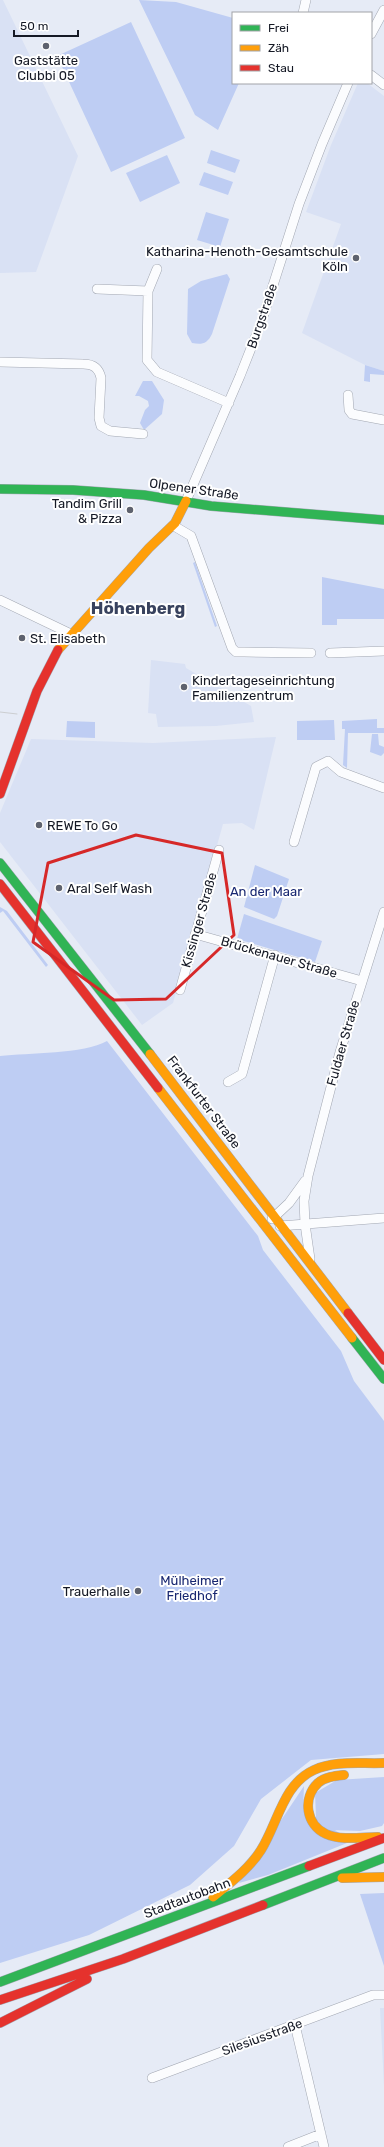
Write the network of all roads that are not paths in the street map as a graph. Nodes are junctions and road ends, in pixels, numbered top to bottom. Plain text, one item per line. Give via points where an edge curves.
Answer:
1 (306, 0) edge
2 (384, 10) edge
3 (303, 12) edge
4 (372, 32) edge
5 (372, 76) edge
6 (348, 84) edge
7 (384, 85) edge
8 (157, 269) dead end
9 (97, 289) dead end
10 (148, 291) junction
11 (0, 362) edge
12 (348, 395) dead end
13 (229, 403) junction
14 (384, 420) edge
15 (143, 434) dead end
16 (0, 489) edge
17 (186, 501) junction
18 (384, 520) edge
19 (174, 526) junction
20 (0, 600) edge
21 (71, 634) junction
22 (384, 652) edge
23 (311, 653) dead end
24 (330, 653) dead end
25 (28, 713) junction
26 (0, 774) edge
27 (384, 788) edge
28 (0, 794) edge
29 (294, 842) dead end
30 (219, 850) dead end
31 (0, 863) edge
32 (2, 889) edge
33 (384, 912) edge
34 (381, 932) edge
35 (195, 934) junction
36 (74, 955) junction
37 (275, 955) junction
38 (61, 964) junction
39 (362, 981) junction
40 (180, 990) dead end
41 (228, 1082) dead end
42 (308, 1176) junction
43 (275, 1216) junction
44 (384, 1218) edge
45 (305, 1224) junction
46 (282, 1226) junction
47 (265, 1227) junction
48 (312, 1267) junction
49 (384, 1360) edge
50 (384, 1379) edge
51 (384, 1763) edge
52 (384, 1772) edge
53 (371, 1773) dead end
54 (353, 1774) dead end
55 (384, 1838) edge
56 (384, 1858) edge
57 (384, 1877) edge
58 (330, 1878) junction
59 (205, 1904) junction
60 (123, 1959) junction
61 (39, 1967) junction
62 (0, 1972) edge
63 (0, 1982) edge
64 (384, 1995) edge
65 (0, 2000) edge
66 (0, 2023) edge
67 (295, 2025) junction
68 (152, 2078) dead end
69 (321, 2134) junction
70 (288, 2147) edge
71 (324, 2147) edge

1 - 3 street
2 - 4 street
5 - 7 street
6 - 13 street, Burgstraße via 299,204 261,323
8 - 10 street
9 - 10 street
10 - 13 street via 147,360 157,372
11 - 15 street via 87,364 95,367 101,378 101,426 110,431
12 - 14 street via 349,410 352,414
13 - 17 street, Burgstraße
16 - 17 main road, Olpener Straße via 107,492 164,496
17 - 18 main road, Olpener Straße via 211,506
17 - 19 main road via 181,517
19 - 21 main road via 155,542
19 - 23 street via 191,536 232,648 236,652
20 - 21 street
21 - 25 main road via 53,658
22 - 24 street
25 - 26 main road
25 - 28 main road
27 - 29 street via 342,772 328,761 316,767
30 - 35 street, Kissinger Straße
31 - 36 main road, Frankfurter Straße
32 - 38 main road
33 - 34 street, Fuldaer Straße
34 - 39 street, Fuldaer Straße
35 - 37 street, Brückenauer Straße
35 - 40 street, Kissinger Straße
36 - 38 main road
36 - 43 main road, Frankfurter Straße
37 - 39 street, Brückenauer Straße
37 - 41 street via 242,1074
38 - 47 main road
39 - 42 street, Fuldaer Straße via 333,1077
42 - 43 street, Fuldaer Straße
42 - 45 street, Fuldaer Straße via 304,1201
43 - 46 main road, Frankfurter Straße
43 - 47 street, Fuldaer Straße
44 - 45 street
45 - 46 street
45 - 48 street, Fuldaer Straße
46 - 47 street
46 - 48 main road, Frankfurter Straße
47 - 50 main road
48 - 49 main road, Frankfurter Straße
51 - 59 main road via 342,1764 325,1767 302,1777 293,1788 260,1850 235,1878
52 - 53 main road
54 - 55 main road via 328,1778 314,1787 308,1800 310,1819 318,1829 330,1835
55 - 59 main road, Stadtautobahn
56 - 58 main road
57 - 58 main road
58 - 60 main road
59 - 61 main road, Stadtautobahn
60 - 65 main road
60 - 66 main road
61 - 62 main road
61 - 63 main road, Stadtautobahn
64 - 67 street, Silesiusstraße via 373,1996
67 - 68 street, Silesiusstraße
67 - 69 street
69 - 70 street
69 - 71 street

